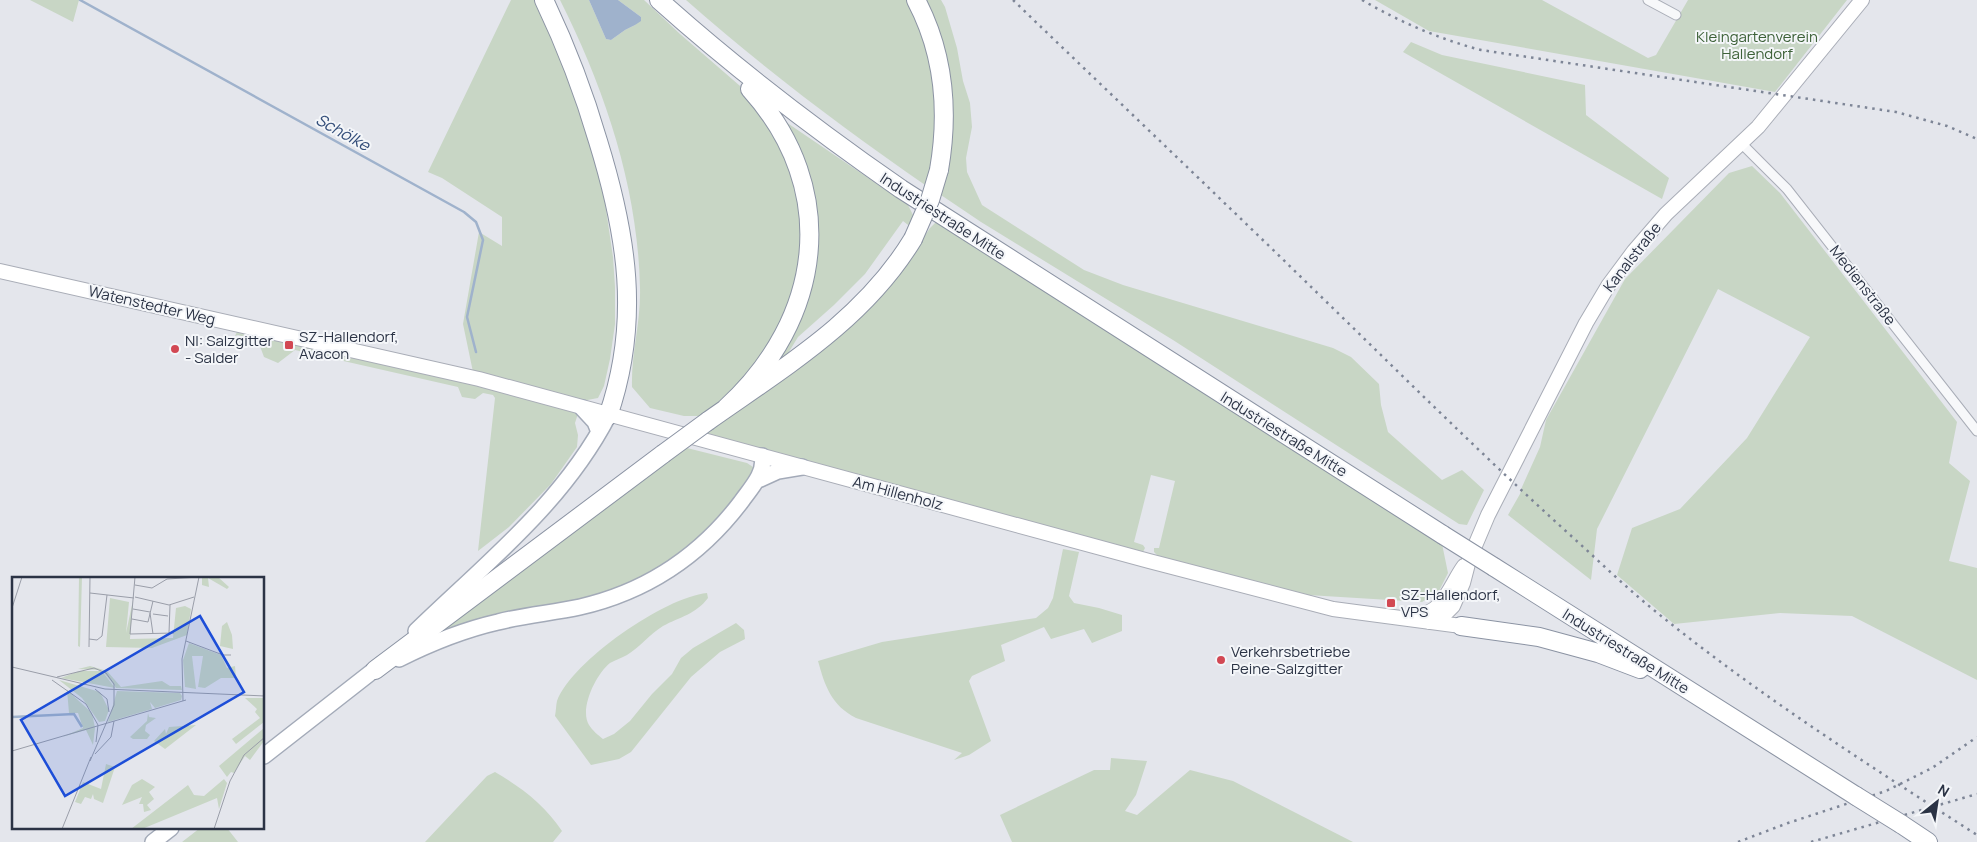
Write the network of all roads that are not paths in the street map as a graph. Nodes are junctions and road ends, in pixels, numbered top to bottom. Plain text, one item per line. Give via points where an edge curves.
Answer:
1 (544, 0) edge
2 (659, 0) edge
3 (916, 0) edge
4 (1648, 0) edge
5 (1862, 0) edge
6 (1676, 15) dead end
7 (716, 50) junction
8 (1742, 144) junction
9 (0, 271) edge
10 (479, 379) joint
11 (582, 408) junction
12 (726, 408) junction
13 (608, 416) junction
14 (1977, 431) edge
15 (600, 432) junction
16 (762, 456) junction
17 (802, 466) junction
18 (756, 481) junction
19 (1469, 560) junction
20 (1444, 600) junction
21 (1318, 604) junction
22 (1447, 614) junction
23 (1428, 622) junction
24 (1461, 626) junction
25 (375, 670) junction
26 (1712, 705) junction
27 (265, 755) edge
28 (169, 830) edge
29 (154, 842) edge
30 (1928, 842) edge

1 - 13 highway via 592,121 611,181 623,236 628,286 627,330
2 - 7 highway, Industriestraße Mitte
3 - 12 highway, bridge via 932,37 942,86 944,128 939,170 913,239 881,284 837,328
4 - 6 street
5 - 8 street, Kanalstraße
7 - 12 highway via 758,97 787,141 804,192 809,229 804,279 787,331 757,375
7 - 26 highway, Industriestraße Mitte, bridge via 766,92 908,194
8 - 14 street, Medienstraße via 1798,203
8 - 19 street, Kanalstraße via 1666,214 1608,286 1523,445
9 - 10 street, Watenstedter Weg
10 - 11 street, Am Hillenholz
11 - 13 street, Am Hillenholz
11 - 15 main road
12 - 25 highway, bridge
13 - 15 main road
13 - 16 street, Am Hillenholz
15 - 25 main road via 548,504
16 - 17 street, Am Hillenholz
16 - 18 main road via 764,463
17 - 18 main road via 778,471
17 - 21 street, Am Hillenholz
18 - 25 main road via 712,537 672,569 645,585 593,604 466,630
19 - 20 street, Kanalstraße
19 - 22 street, Kanalstraße via 1458,596
20 - 21 street, Am Hillenholz via 1428,614 1422,615
20 - 22 street
21 - 23 street, Am Hillenholz via 1333,609
22 - 23 street
22 - 24 street
23 - 24 street, Am Hillenholz
24 - 26 highway via 1539,637 1598,653 1643,670
25 - 27 main road
26 - 30 highway, Industriestraße Mitte, bridge
28 - 29 main road

